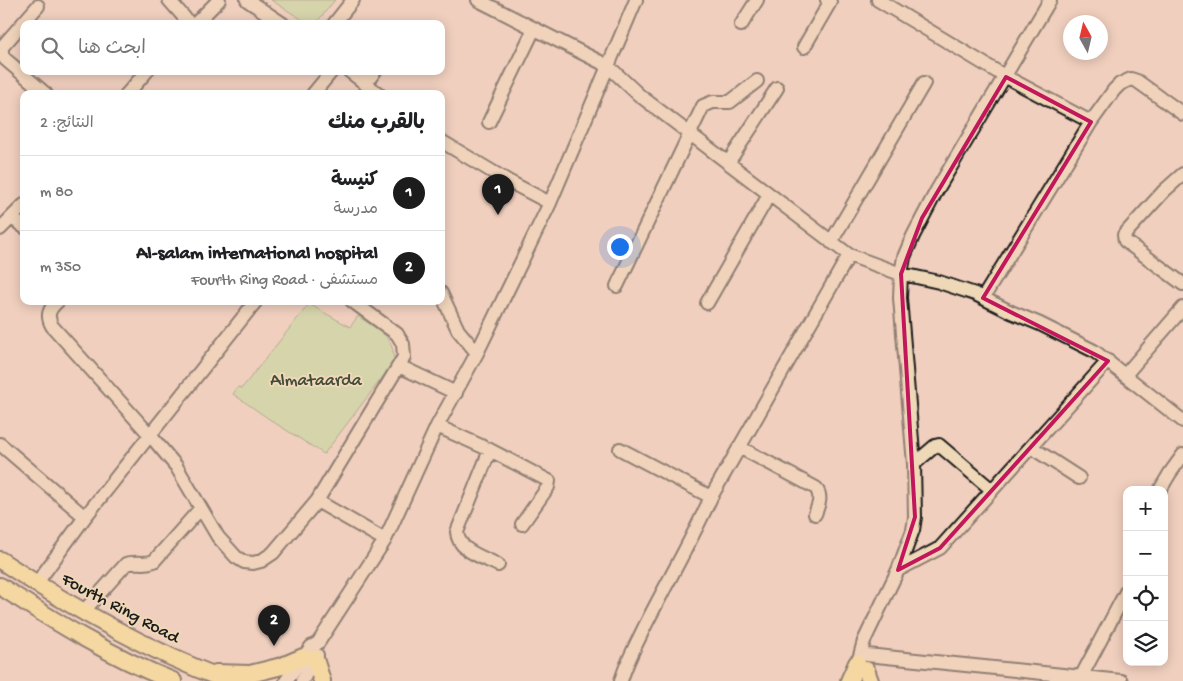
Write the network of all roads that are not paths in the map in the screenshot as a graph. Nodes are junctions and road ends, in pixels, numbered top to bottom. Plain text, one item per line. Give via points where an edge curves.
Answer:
1 (168, 0) edge
2 (219, 0) edge
3 (247, 0) edge
4 (353, 0) edge
5 (478, 0) edge
6 (636, 0) edge
7 (758, 0) edge
8 (827, 0) edge
9 (878, 0) edge
10 (1050, 0) edge
11 (38, 6) dead end
12 (26, 20) edge
13 (186, 20) edge
14 (199, 20) edge
15 (277, 20) edge
16 (337, 20) edge
17 (741, 25) dead end
18 (20, 26) edge
19 (534, 29) junction
20 (804, 47) dead end
21 (608, 66) junction
22 (20, 72) edge
23 (24, 75) edge
24 (144, 75) edge
25 (329, 75) edge
26 (354, 75) edge
27 (372, 75) edge
28 (1006, 77) junction
29 (757, 81) dead end
30 (924, 83) dead end
31 (365, 84) junction
32 (777, 88) dead end
33 (41, 90) edge
34 (131, 90) edge
35 (316, 90) edge
36 (373, 90) edge
37 (1183, 114) edge
38 (489, 122) dead end
39 (1091, 122) junction
40 (691, 134) junction
41 (445, 143) edge
42 (728, 163) junction
43 (1183, 174) edge
44 (769, 195) junction
45 (550, 203) junction
46 (20, 209) edge
47 (12, 218) junction
48 (20, 225) edge
49 (0, 228) edge
50 (831, 242) junction
51 (849, 255) junction
52 (901, 274) junction
53 (1183, 284) edge
54 (617, 286) dead end
55 (983, 298) junction
56 (445, 302) edge
57 (707, 303) dead end
58 (54, 305) edge
59 (253, 305) edge
60 (357, 305) edge
61 (1183, 308) edge
62 (477, 353) junction
63 (1108, 361) junction
64 (399, 366) junction
65 (1125, 375) junction
66 (456, 393) junction
67 (1183, 421) edge
68 (437, 426) junction
69 (150, 435) junction
70 (0, 444) edge
71 (739, 447) junction
72 (1031, 447) junction
73 (620, 449) dead end
74 (490, 450) junction
75 (1183, 455) edge
76 (914, 464) junction
77 (1078, 478) dead end
78 (1162, 486) edge
79 (992, 490) junction
80 (711, 497) junction
81 (317, 501) junction
82 (200, 509) junction
83 (815, 514) dead end
84 (85, 517) junction
85 (522, 524) dead end
86 (385, 540) junction
87 (0, 560) edge
88 (498, 564) dead end
89 (898, 570) junction
90 (36, 584) junction
91 (0, 586) edge
92 (1123, 598) edge
93 (83, 612) junction
94 (309, 658) junction
95 (199, 670) junction
96 (863, 672) edge
97 (1081, 677) junction
98 (173, 681) edge
99 (228, 681) edge
100 (286, 681) edge
101 (302, 681) edge
102 (322, 681) edge
103 (621, 681) edge
104 (849, 681) edge
105 (1120, 681) edge

1 - 13 street
2 - 14 street
3 - 15 street
4 - 16 street
5 - 19 street
6 - 21 street
7 - 17 street
8 - 20 street via 830,2
9 - 28 street
10 - 28 street
11 - 12 street
18 - 22 street via 1,51
19 - 21 street
19 - 38 street
21 - 40 street via 639,95
21 - 45 street
23 - 33 street
24 - 34 street
25 - 35 street
26 - 31 street
27 - 31 street
28 - 39 street
28 - 52 street via 978,119 912,236
29 - 40 street via 730,102 703,106
30 - 50 street
31 - 36 street
32 - 42 street
37 - 39 street via 1131,79 1114,90
39 - 55 street
40 - 42 street
40 - 54 street
41 - 45 street
42 - 44 street
43 - 53 street via 1124,235 1125,241
44 - 50 street
44 - 57 street
45 - 62 street
46 - 47 street
47 - 48 street
47 - 49 street
50 - 51 street
51 - 52 street
51 - 71 street
52 - 55 street via 939,282
52 - 76 street via 902,331
55 - 63 street via 1094,351
56 - 62 street via 458,330
58 - 69 street via 49,314 52,326
59 - 69 street
60 - 64 street via 397,334 404,344 404,356
61 - 65 street
62 - 66 street
63 - 65 street
63 - 72 street
64 - 66 street
64 - 81 street
65 - 67 street
66 - 68 street
68 - 74 street
68 - 86 street
69 - 82 street via 176,466
69 - 84 street
70 - 84 street
71 - 80 street
71 - 83 street via 816,488 820,502
72 - 77 street
72 - 79 street
73 - 80 street
74 - 85 street via 549,481
74 - 88 street via 457,532 464,548
75 - 78 street
76 - 79 street via 934,446 939,446
76 - 89 street via 916,506 913,530
79 - 89 street via 940,548
80 - 103 street
81 - 82 street via 273,553 253,563 236,557
81 - 86 street
82 - 93 street via 154,561 126,564
84 - 90 street
86 - 94 street via 318,643 311,647
87 - 90 main road, Fourth Ring Road
89 - 96 street via 869,628
90 - 93 main road, Fourth Ring Road
91 - 98 main road via 89,641
92 - 97 street
93 - 95 main road, Fourth Ring Road
94 - 95 main road via 250,674
94 - 100 street
94 - 101 street
94 - 102 main road
95 - 99 main road, Fourth Ring Road
96 - 97 street
96 - 104 main road
97 - 105 street

